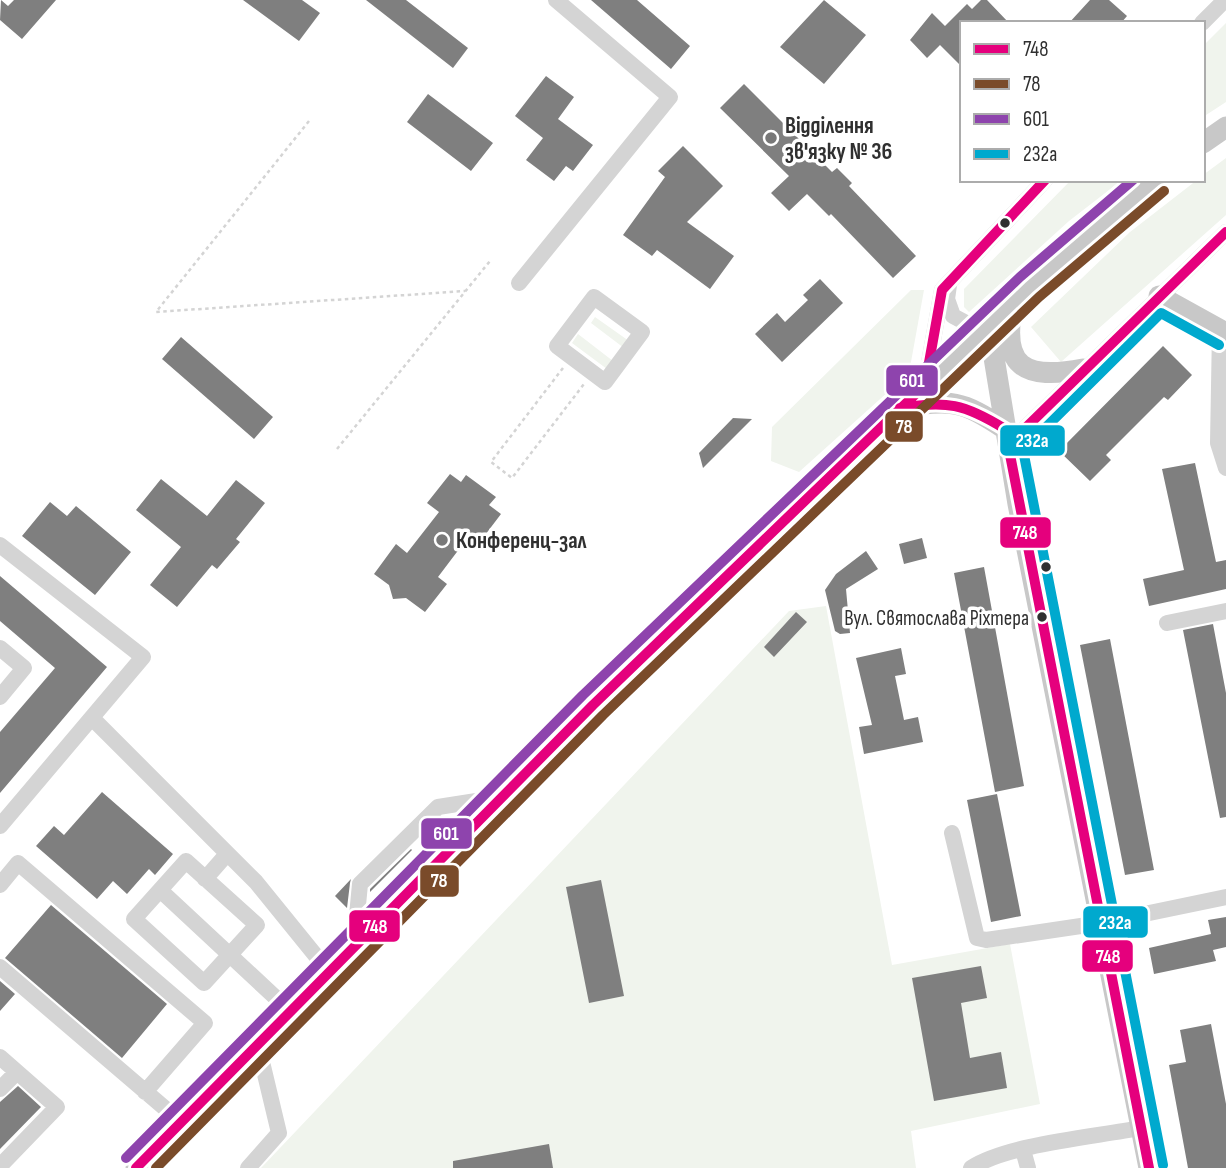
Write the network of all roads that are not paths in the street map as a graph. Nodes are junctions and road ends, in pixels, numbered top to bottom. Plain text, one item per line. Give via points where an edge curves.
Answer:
1 (556, 0) edge
2 (1225, 0) edge
3 (1204, 21) edge
4 (1226, 127) edge
5 (1205, 142) edge
6 (1043, 182) edge
7 (1153, 182) edge
8 (1226, 232) edge
9 (950, 279) junction
10 (519, 283) dead end
11 (1159, 296) junction
12 (1013, 304) junction
13 (989, 327) junction
14 (1223, 332) edge
15 (572, 357) joint
16 (1083, 369) junction
17 (925, 385) junction
18 (900, 408) junction
19 (1006, 437) junction
20 (1226, 468) edge
21 (0, 545) edge
22 (1226, 611) edge
23 (1167, 623) dead end
24 (0, 648) edge
25 (0, 697) edge
26 (92, 718) junction
27 (502, 797) junction
28 (0, 826) edge
29 (952, 833) dead end
30 (227, 854) junction
31 (205, 878) junction
32 (0, 885) edge
33 (160, 890) junction
34 (1226, 897) edge
35 (1101, 923) junction
36 (354, 947) junction
37 (229, 955) junction
38 (0, 967) edge
39 (329, 972) junction
40 (290, 1011) junction
41 (258, 1045) junction
42 (0, 1057) edge
43 (17, 1072) junction
44 (0, 1089) edge
45 (145, 1092) junction
46 (181, 1122) junction
47 (1140, 1128) junction
48 (1023, 1150) junction
49 (0, 1166) edge
50 (136, 1168) edge
51 (248, 1168) edge
52 (971, 1168) edge
53 (1028, 1168) edge
54 (1149, 1168) edge

1 - 10 street via 670,97
2 - 3 street
4 - 5 main road
6 - 9 street
7 - 12 main road
8 - 11 street
9 - 13 street via 947,299 953,316 970,325
9 - 17 street via 937,305
11 - 14 main road
11 - 16 street
12 - 13 main road
12 - 16 main road via 1010,342 1019,362 1037,374
13 - 17 main road
13 - 19 main road
14 - 20 street via 1218,443
15 - 15 street via 557,346 594,297 642,332 605,382
16 - 19 street
17 - 18 main road
18 - 19 main road via 932,402 963,404
18 - 27 main road
19 - 35 main road
21 - 26 street via 143,657
22 - 23 street
24 - 25 street via 24,668
26 - 28 street
26 - 30 street
27 - 36 main road
27 - 36 street via 438,807 360,884
29 - 35 street via 977,938
30 - 31 street
30 - 39 street
31 - 33 street via 186,861
31 - 37 street via 257,925
32 - 45 street via 18,863 205,1023
33 - 37 street
33 - 37 street via 134,919 204,982
34 - 35 street
35 - 47 main road
36 - 39 main road
37 - 40 street
38 - 45 street
39 - 40 main road
40 - 41 main road
41 - 46 main road
41 - 51 street via 279,1133
42 - 43 street
43 - 44 street
43 - 49 street via 57,1107
45 - 46 street
46 - 50 main road
47 - 48 street
47 - 54 main road
48 - 52 street via 983,1160
48 - 53 street

